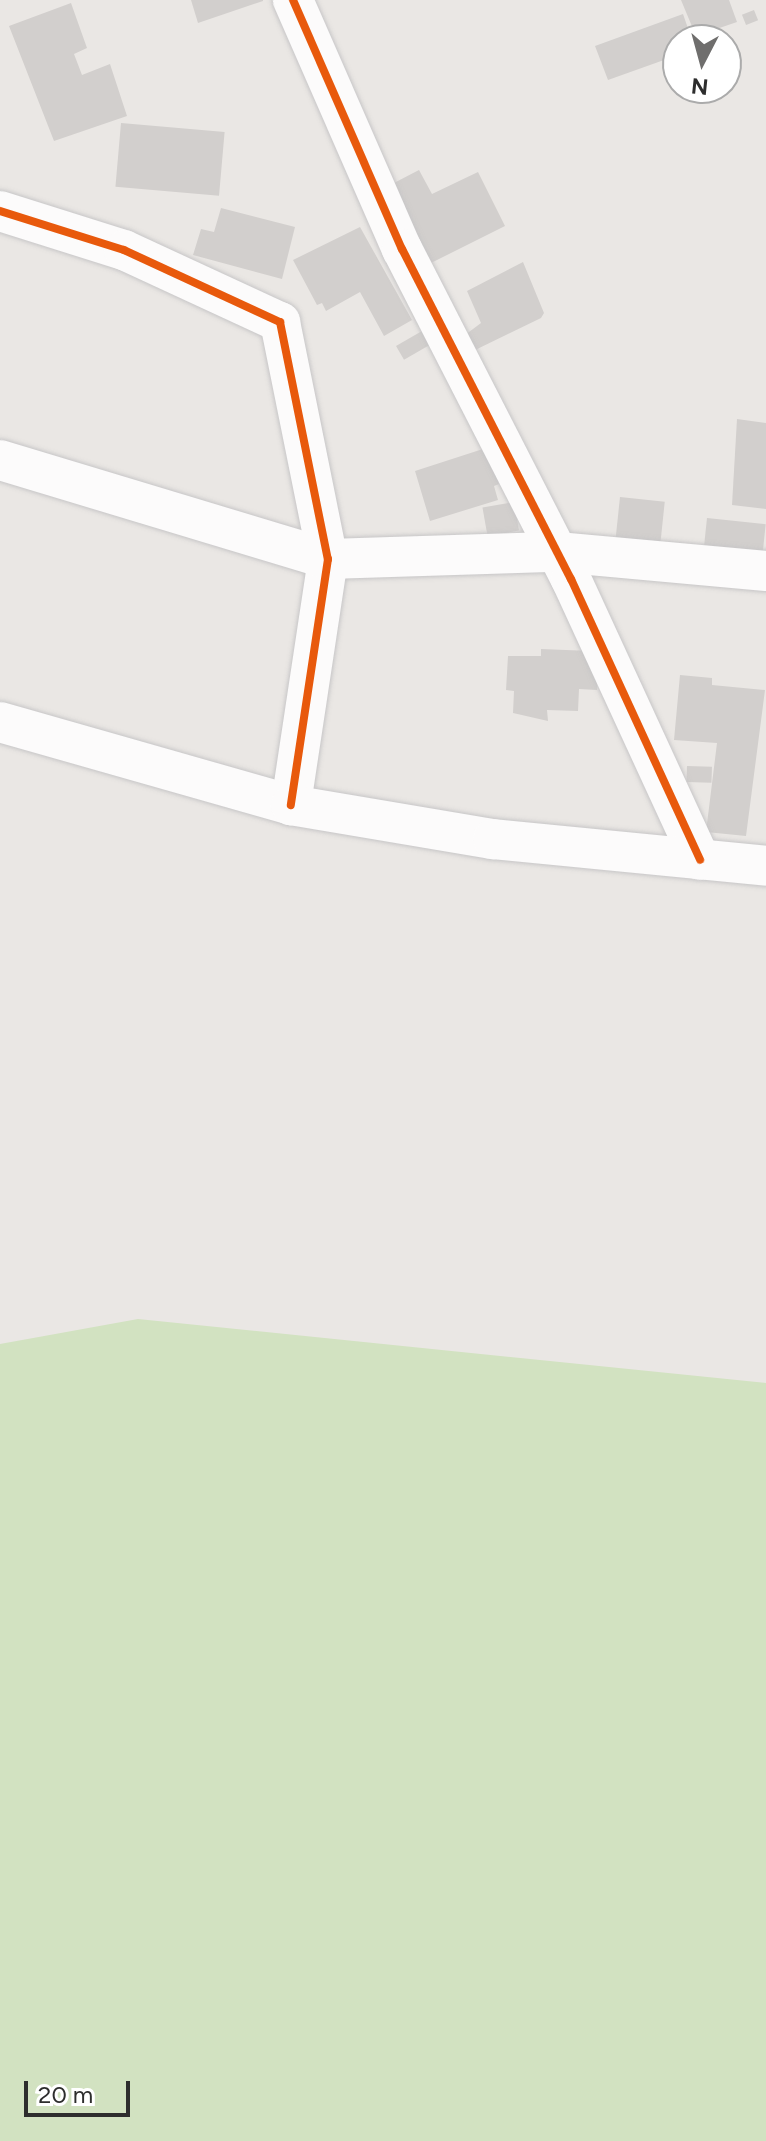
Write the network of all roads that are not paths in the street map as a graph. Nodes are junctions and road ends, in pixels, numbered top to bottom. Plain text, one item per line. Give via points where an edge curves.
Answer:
1 (293, 0) edge
2 (0, 211) edge
3 (0, 460) edge
4 (557, 552) junction
5 (328, 559) junction
6 (766, 571) edge
7 (0, 722) edge
8 (291, 805) junction
9 (700, 860) junction
10 (766, 866) edge

1 - 4 street via 402,249
2 - 5 street via 124,250 280,322
3 - 5 street
4 - 5 street
4 - 6 street
4 - 9 street
5 - 8 street
7 - 8 street
8 - 9 street via 493,839
9 - 10 street

